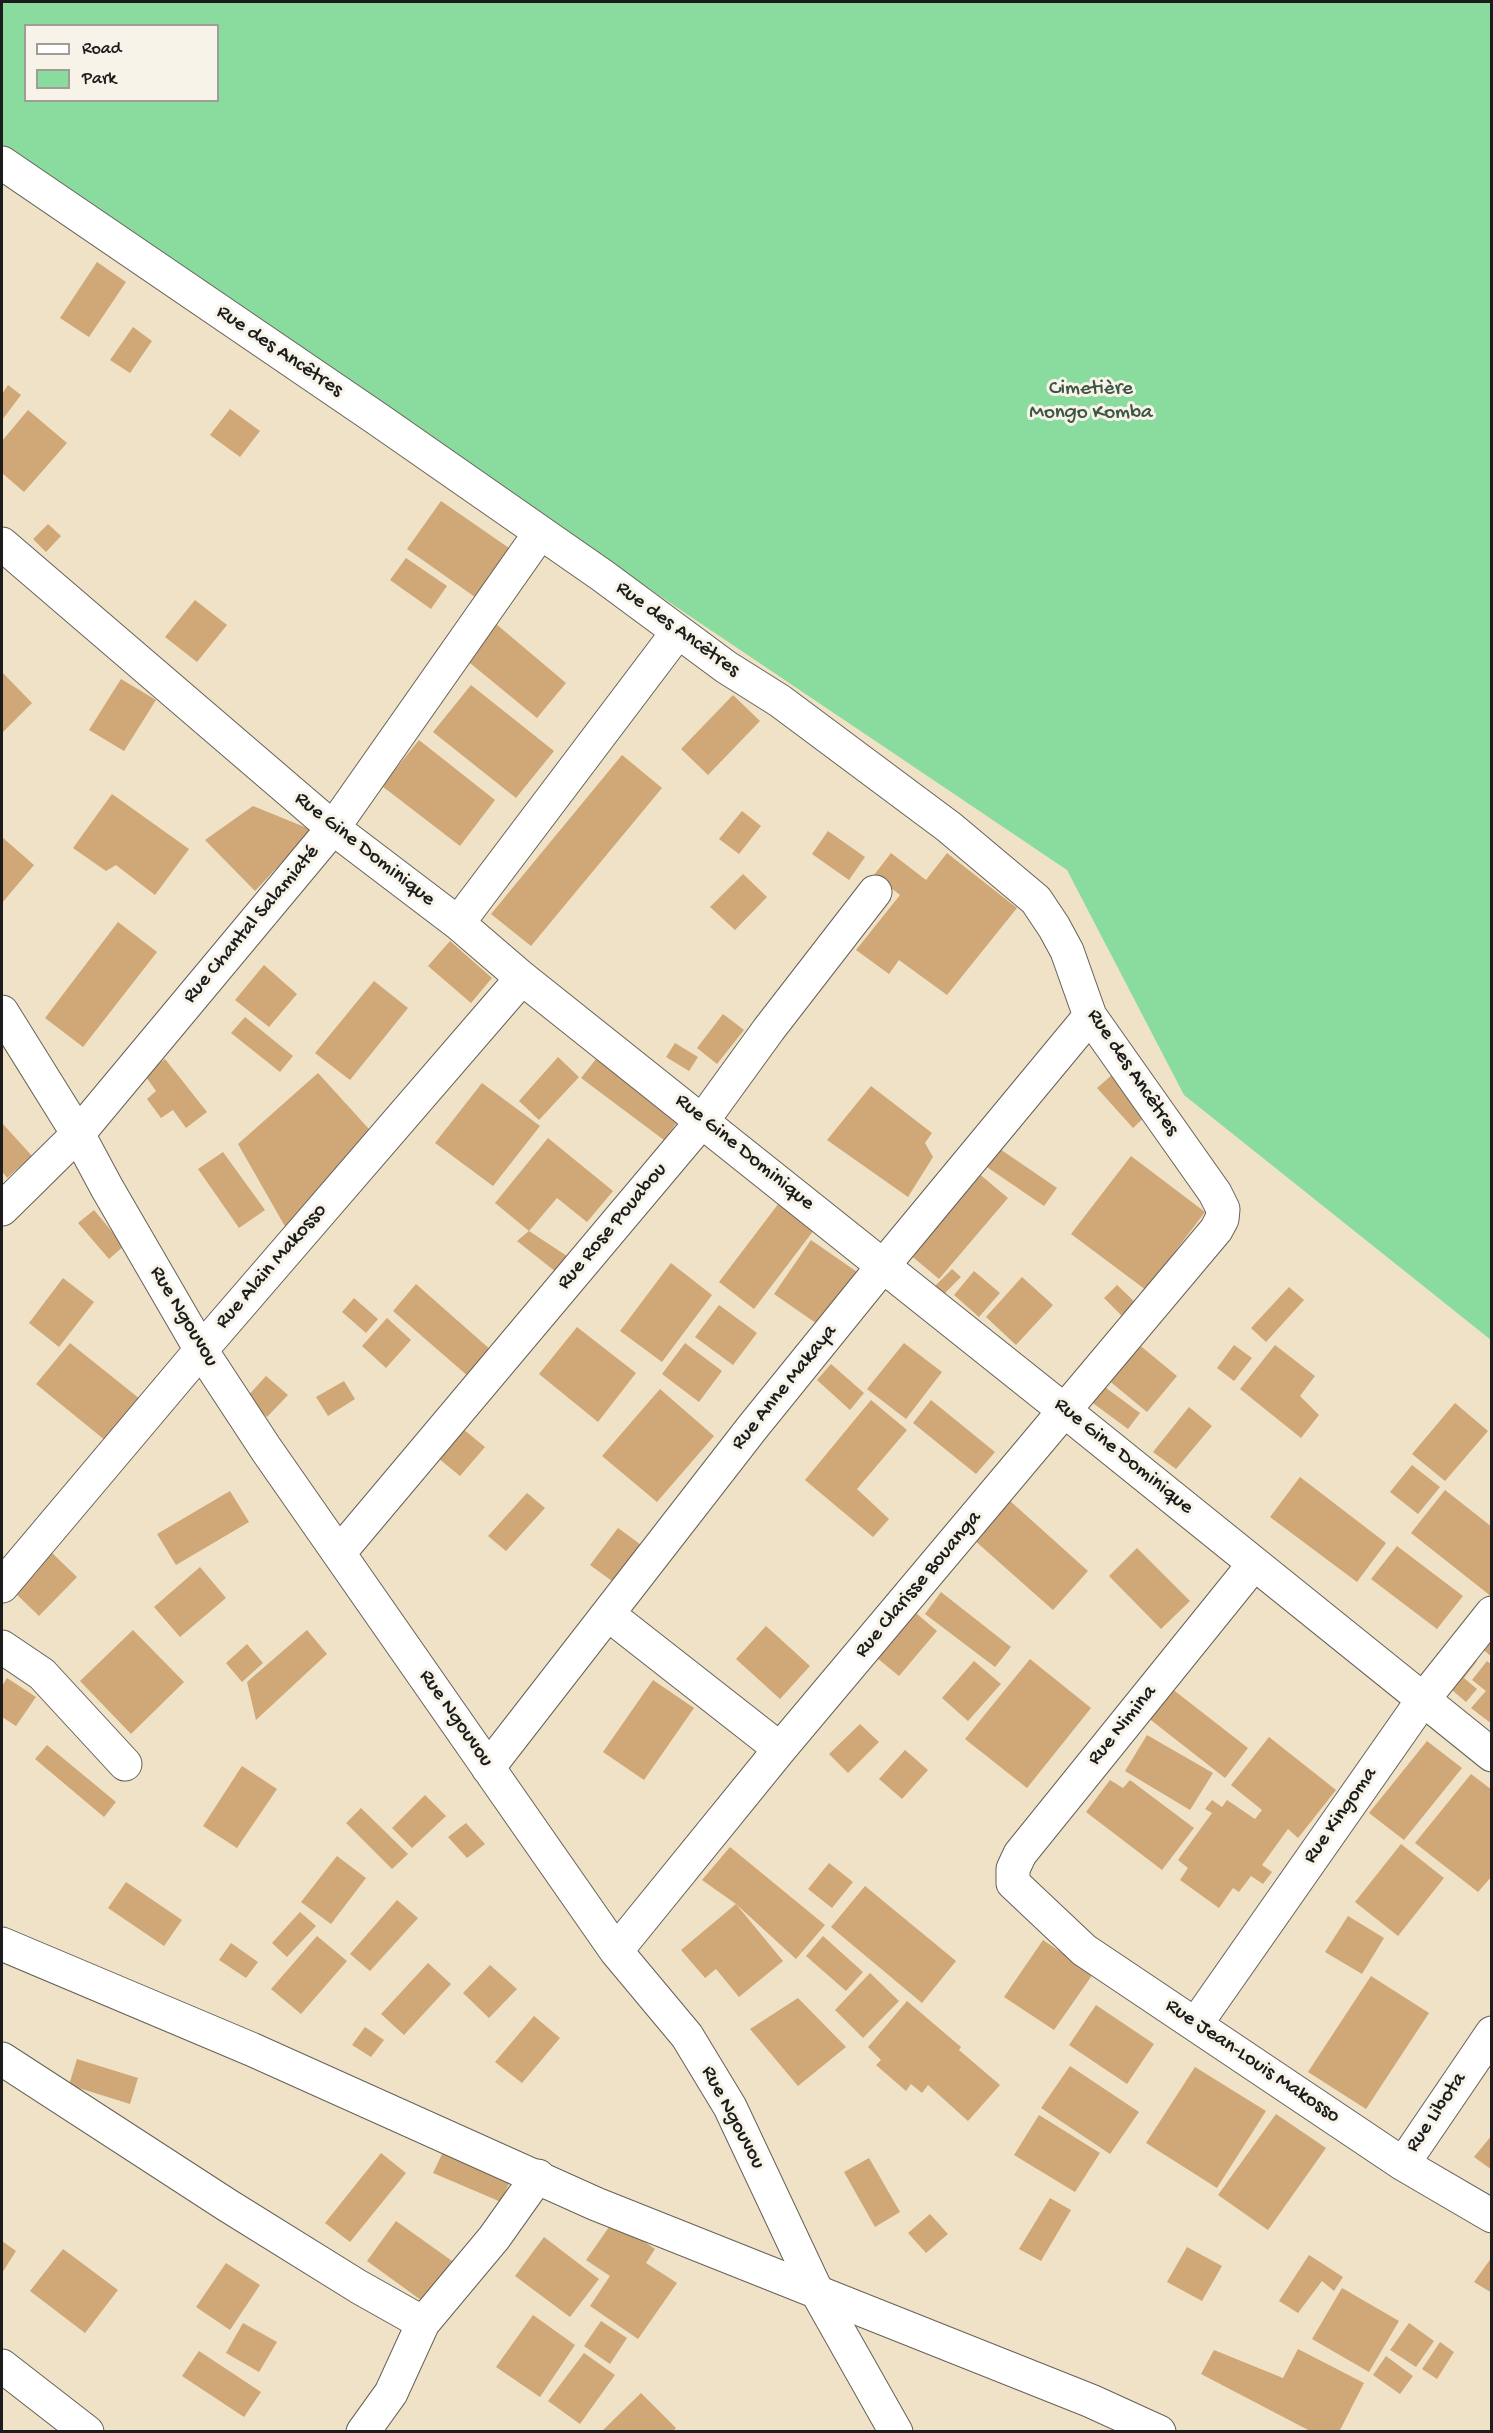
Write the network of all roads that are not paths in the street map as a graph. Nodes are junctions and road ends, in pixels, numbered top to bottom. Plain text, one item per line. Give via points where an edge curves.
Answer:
1 (2, 164) edge
2 (540, 533) junction
3 (2, 544) edge
4 (677, 633) junction
5 (333, 828) junction
6 (875, 892) dead end
7 (458, 923) junction
8 (522, 978) junction
9 (2, 1012) edge
10 (1090, 1016) junction
11 (703, 1120) junction
12 (78, 1134) junction
13 (2, 1209) edge
14 (1222, 1219) joint
15 (883, 1266) junction
16 (201, 1350) junction
17 (1065, 1411) junction
18 (339, 1553) junction
19 (1254, 1564) junction
20 (2, 1586) edge
21 (1491, 1613) edge
22 (609, 1615) junction
23 (2, 1647) edge
24 (1422, 1701) junction
25 (780, 1749) junction
26 (1491, 1755) edge
27 (125, 1764) dead end
28 (488, 1768) junction
29 (1023, 1894) joint
30 (2, 1944) edge
31 (616, 1951) junction
32 (1196, 2024) junction
33 (1491, 2033) edge
34 (2, 2059) edge
35 (1403, 2164) junction
36 (538, 2176) junction
37 (1491, 2217) edge
38 (818, 2294) junction
39 (423, 2323) junction
40 (2, 2366) edge
41 (87, 2432) edge
42 (363, 2432) edge
43 (896, 2432) edge
44 (1159, 2432) edge

1 - 2 street, Rue des Ancêtres
2 - 4 street, Rue des Ancêtres
2 - 5 street, Rue Chantal Salamiaté
3 - 5 street, Rue Gine Dominique
4 - 7 street
4 - 10 street, Rue des Ancêtres via 789,707 949,827 1036,900 1067,951
5 - 7 street, Rue Gine Dominique
5 - 12 street, Rue Chantal Salamiaté
6 - 11 street, Rue Rose Pouabou
7 - 8 street, Rue Gine Dominique
8 - 11 street, Rue Gine Dominique
8 - 16 street, Rue Alain Makosso
9 - 12 street, Rue Ngouvou
10 - 14 street, Rue des Ancêtres via 1215,1193
10 - 15 street, Rue Anne Makaya
11 - 15 street, Rue Gine Dominique
11 - 18 street, Rue Rose Pouabou
12 - 13 street, Rue Chantal Salamiaté
12 - 16 street, Rue Ngouvou
14 - 17 street, Rue Clarisse Bouanga
15 - 17 street, Rue Gine Dominique
15 - 22 street, Rue Anne Makaya
16 - 18 street, Rue Ngouvou
16 - 20 street, Rue Alain Makosso
17 - 19 street, Rue Gine Dominique
17 - 25 street, Rue Clarisse Bouanga
18 - 28 street, Rue Ngouvou
19 - 24 street, Rue Gine Dominique
19 - 29 street, Rue Nimina via 1020,1854 1013,1883
21 - 24 street, Rue Kingoma
22 - 25 street
22 - 28 street, Rue Anne Makaya
23 - 27 street via 42,1674
24 - 26 street, Rue Gine Dominique
24 - 32 street, Rue Kingoma
25 - 31 street, Rue Clarisse Bouanga
28 - 31 street, Rue Ngouvou
29 - 32 street, Rue Jean-Louis Makosso via 1084,1950
30 - 36 street
31 - 38 street, Rue Ngouvou via 687,2036 730,2107
32 - 35 street, Rue Jean-Louis Makosso
33 - 35 street, Rue Libota
34 - 39 street via 237,2211
35 - 37 street, Rue Jean-Louis Makosso
36 - 38 street via 596,2204
36 - 39 street via 494,2238
38 - 43 street, Rue Ngouvou
38 - 44 street via 1091,2401
39 - 42 street via 391,2393
40 - 41 street

